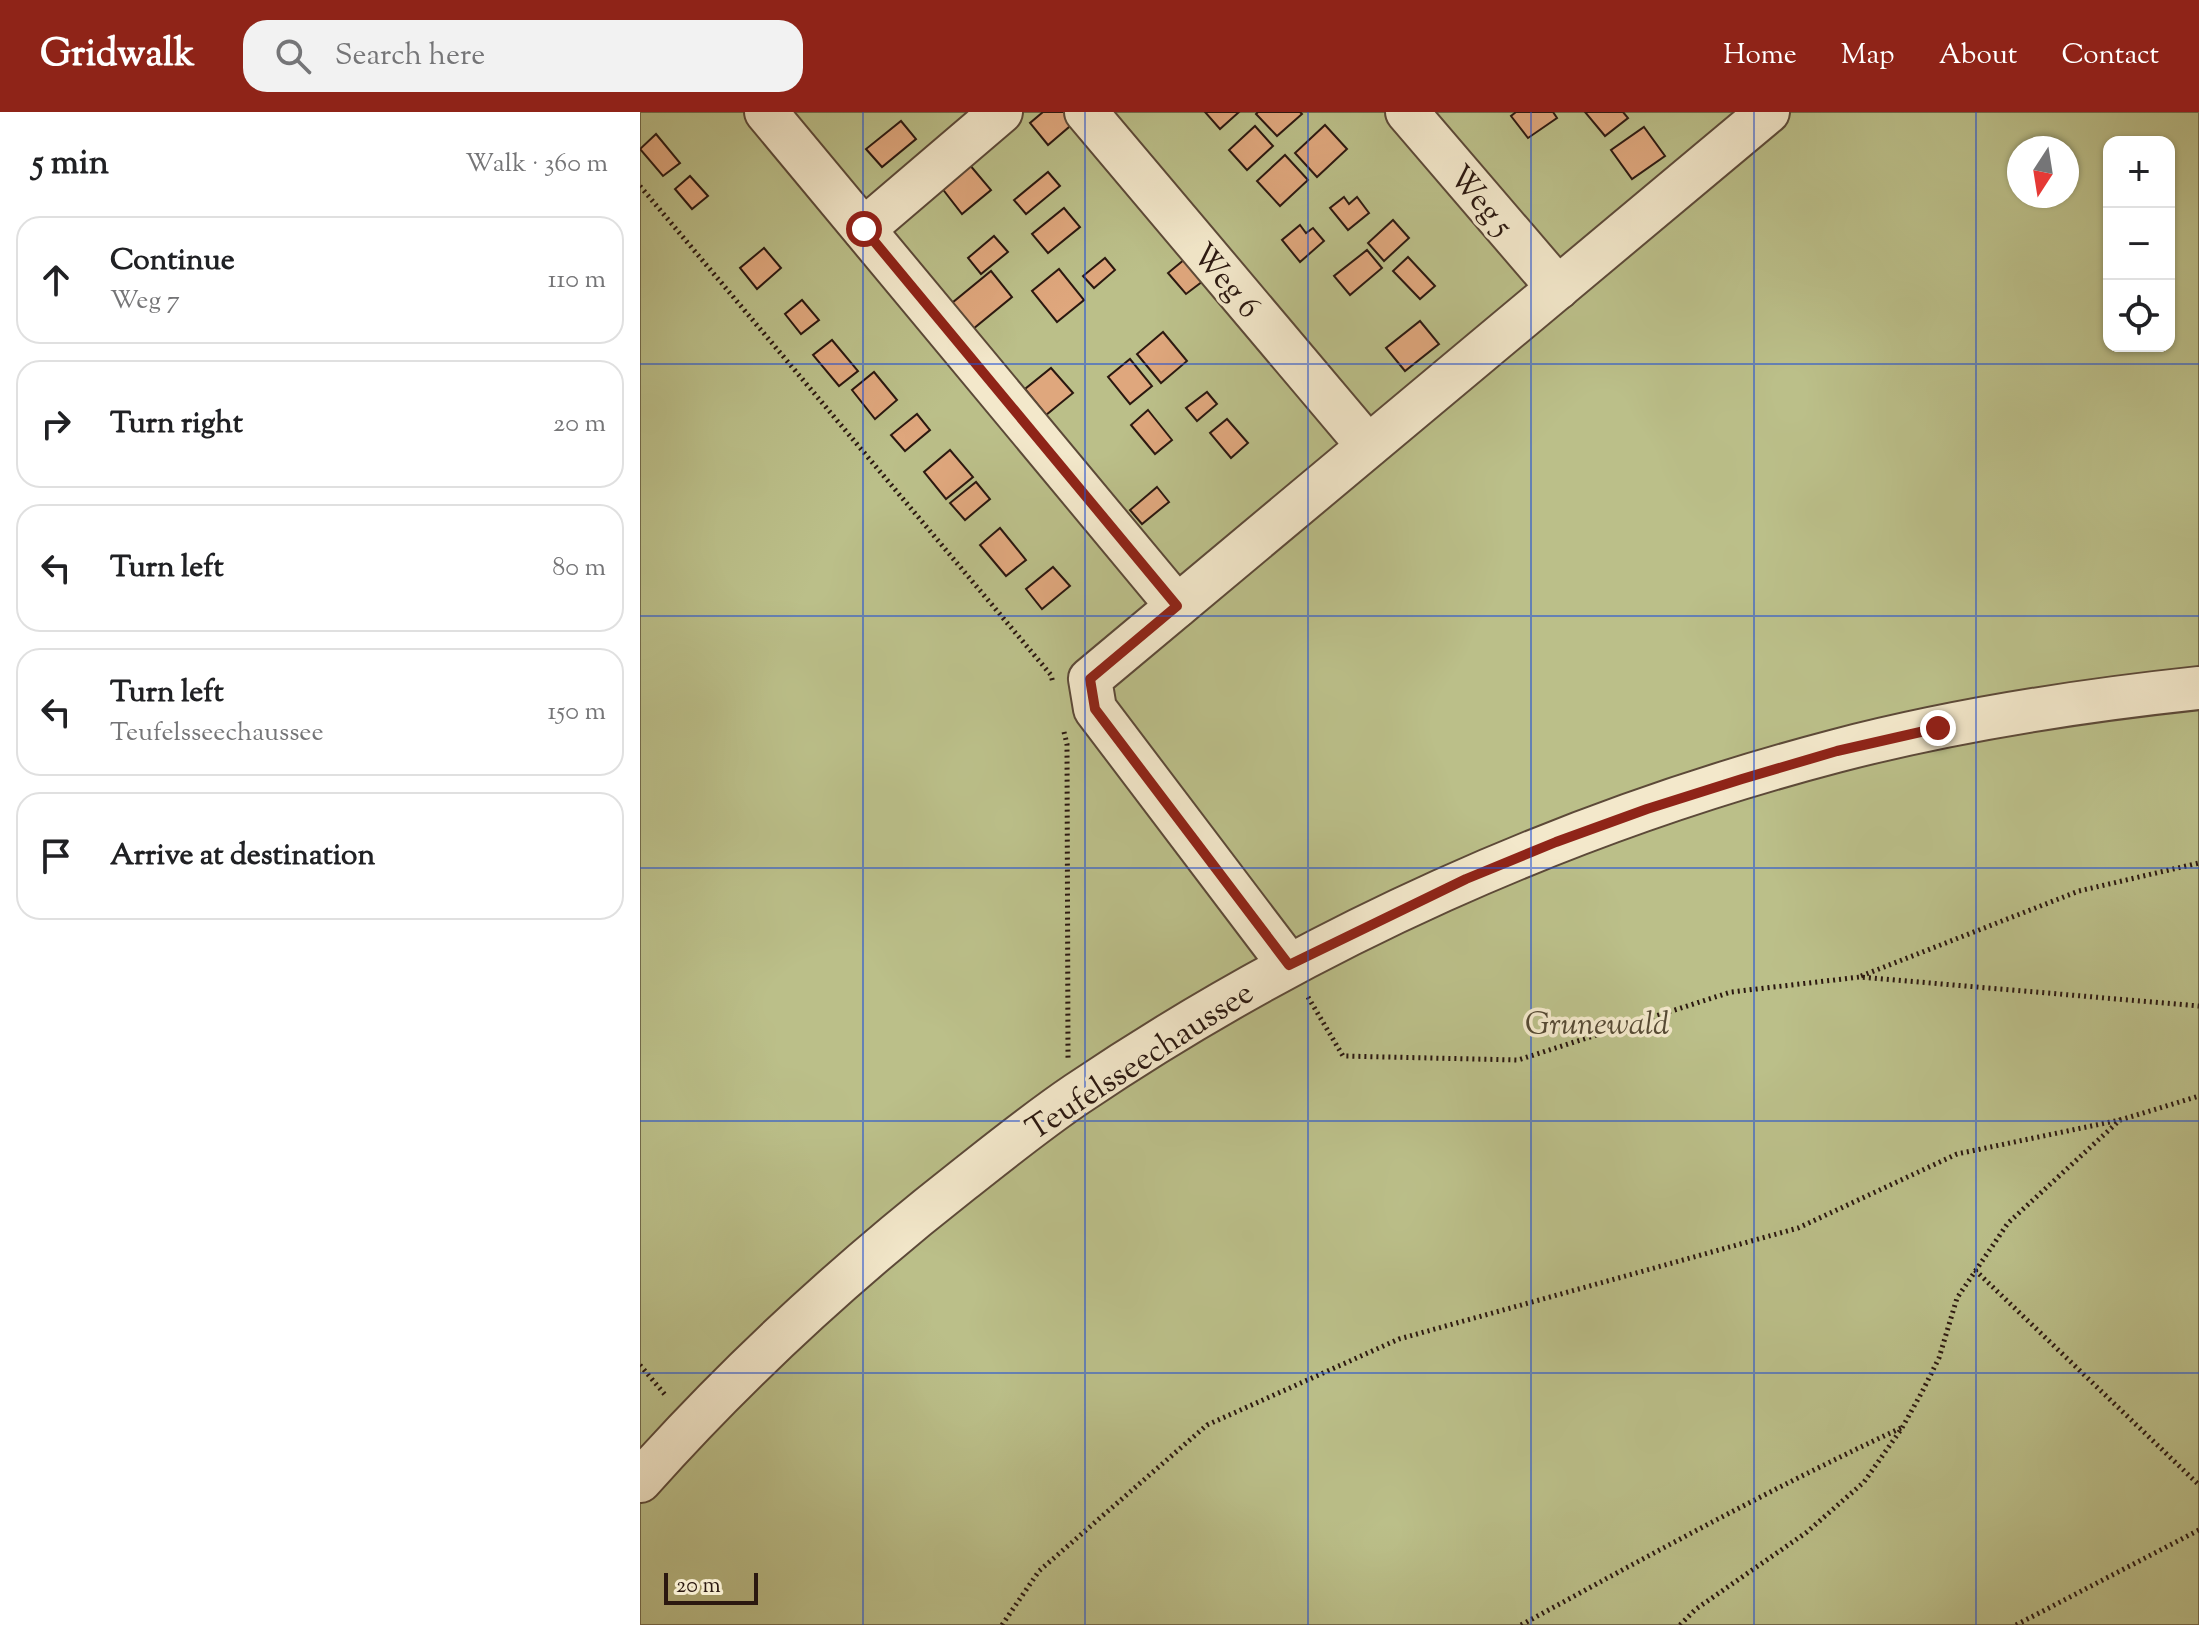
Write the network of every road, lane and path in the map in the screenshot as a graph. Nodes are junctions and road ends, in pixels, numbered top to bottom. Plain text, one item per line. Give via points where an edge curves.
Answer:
1 (766, 112) edge
2 (1001, 112) edge
3 (1086, 112) edge
4 (1407, 112) edge
5 (1748, 118) edge
6 (640, 186) edge
7 (864, 229) junction
8 (1558, 288) junction
9 (1368, 446) junction
10 (1177, 606) junction
11 (2199, 688) edge
12 (1054, 689) dead end
13 (1064, 730) dead end
14 (2199, 863) edge
15 (1289, 965) junction
16 (1860, 977) junction
17 (2199, 1006) edge
18 (1068, 1061) dead end
19 (2199, 1096) edge
20 (2120, 1120) junction
21 (1975, 1270) junction
22 (640, 1365) edge
23 (667, 1397) dead end
24 (1902, 1428) junction
25 (640, 1481) edge
26 (2199, 1485) edge
27 (2199, 1530) edge
28 (1002, 1625) edge
29 (1521, 1625) edge
30 (1680, 1625) edge
31 (2016, 1625) edge

1 - 7 street
2 - 7 street
3 - 9 street, Weg 6
4 - 8 street, Weg 5
5 - 8 street
6 - 12 path via 1051,675
7 - 10 street
8 - 9 street
9 - 10 street
10 - 15 street via 1090,679 1095,709
11 - 15 street, Teufelsseechaussee via 2041,708 1938,728 1742,779 1634,813 1479,873
13 - 18 path
14 - 16 path via 2079,891
15 - 16 path via 1343,1056 1518,1060 1731,992
15 - 25 street, Teufelsseechaussee via 1079,1093 924,1211 817,1301
16 - 17 path
19 - 20 path
20 - 21 path via 2008,1223
20 - 28 path via 1957,1154 1798,1228 1399,1339 1207,1425 1039,1571
21 - 24 path via 1957,1298 1939,1358
21 - 26 path
22 - 23 path
24 - 29 path
24 - 30 path via 1864,1482 1807,1532
27 - 31 path

